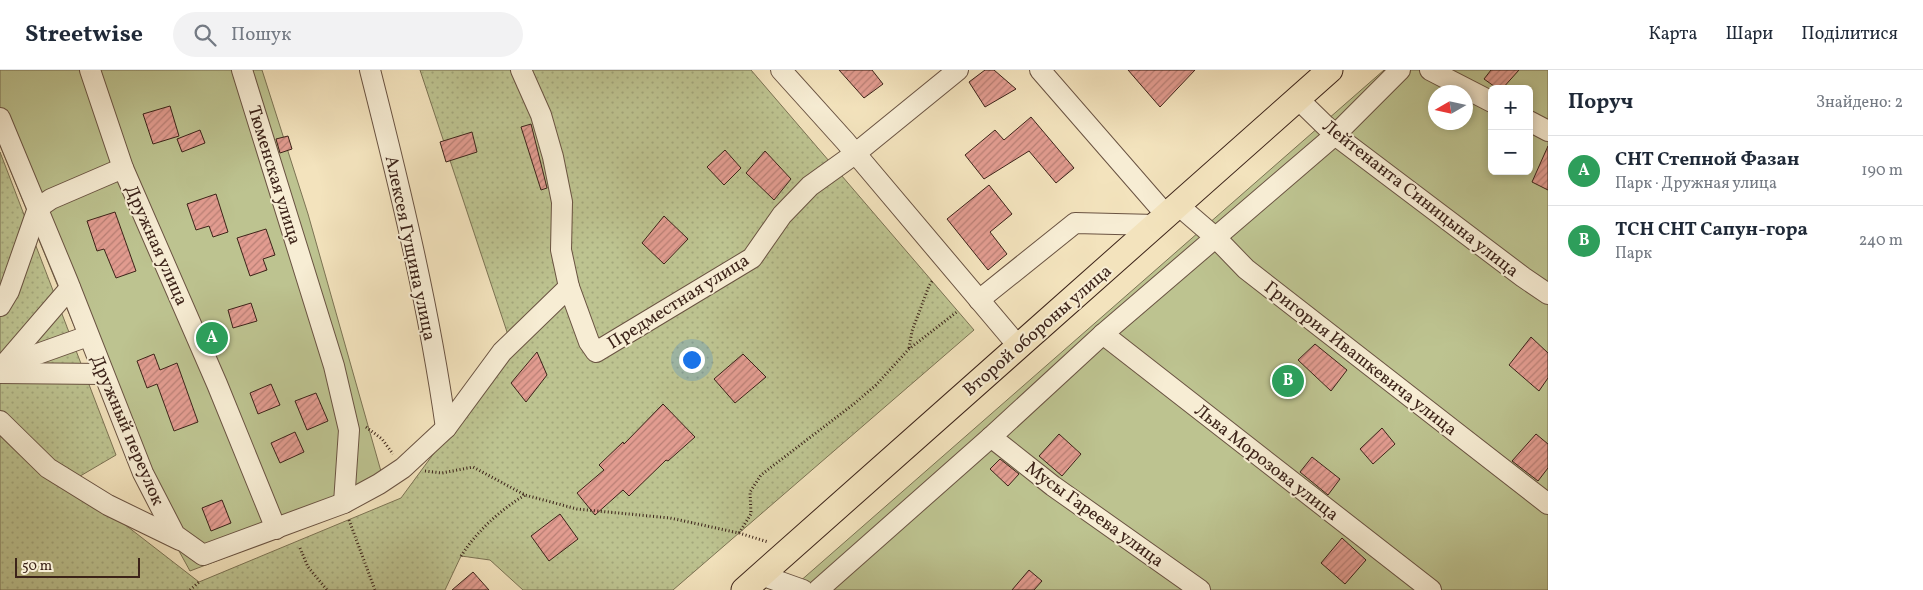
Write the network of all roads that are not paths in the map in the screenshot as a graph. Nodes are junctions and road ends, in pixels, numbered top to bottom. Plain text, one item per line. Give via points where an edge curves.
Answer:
1 (90, 70) edge
2 (242, 70) edge
3 (370, 70) edge
4 (520, 70) edge
5 (781, 70) edge
6 (958, 70) edge
7 (1040, 70) edge
8 (1330, 70) edge
9 (1400, 70) edge
10 (1430, 70) edge
11 (1298, 99) junction
12 (1488, 100) edge
13 (0, 118) edge
14 (1533, 123) edge
15 (1548, 131) edge
16 (1334, 134) junction
17 (856, 153) junction
18 (124, 168) junction
19 (38, 208) junction
20 (1167, 215) junction
21 (1215, 238) junction
22 (569, 287) junction
23 (70, 288) junction
24 (1548, 294) edge
25 (980, 300) junction
26 (0, 306) edge
27 (1103, 334) junction
28 (88, 336) junction
29 (1019, 347) junction
30 (1, 369) edge
31 (103, 374) junction
32 (0, 420) edge
33 (446, 428) junction
34 (991, 437) junction
35 (344, 503) junction
36 (1548, 504) edge
37 (276, 529) junction
38 (188, 544) junction
39 (753, 582) edge
40 (803, 590) edge
41 (818, 590) edge
42 (1200, 590) edge
43 (1431, 590) edge

1 - 18 street, Дружная улица
2 - 35 street, Тюменская улица via 334,366 345,412 349,430
3 - 33 street, Алексея Гущина улица via 422,292
4 - 22 street via 541,115 553,158 562,202 561,250
5 - 17 street
6 - 17 street
7 - 20 street, Григория Ивашкевича улица
8 - 11 main road, Второй обороны улица
9 - 16 street
10 - 12 street
11 - 16 street, Лейтенанта Синицына улица
11 - 20 main road, Второй обороны улица
13 - 19 street, Дружный переулок
14 - 15 street
16 - 21 street
16 - 24 street, Лейтенанта Синицына улица
17 - 22 street, Предместная улица via 810,186 782,216 752,258 596,352 589,342
17 - 25 street
18 - 19 street via 51,198
18 - 37 street, Дружная улица
19 - 23 street, Дружный переулок
19 - 26 street via 9,291
20 - 21 street, Григория Ивашкевича улица
20 - 25 street via 1075,223
20 - 29 main road, Второй обороны улица
21 - 27 street
21 - 36 street, Григория Ивашкевича улица via 1246,269
22 - 33 street via 502,352
23 - 28 street, Дружный переулок
23 - 30 street
25 - 29 street
27 - 34 street
27 - 43 street, Льва Морозова улица
28 - 30 street
28 - 31 street, Дружный переулок
29 - 39 main road, Второй обороны улица
30 - 31 street
31 - 38 street, Дружный переулок via 143,473 175,535
32 - 38 street via 48,468 108,505
33 - 35 street, Дружный переулок via 403,468
34 - 41 street
34 - 42 street, Мусы Гареева улица via 1053,486
35 - 37 street, Дружный переулок
37 - 38 street, Дружный переулок via 203,555
39 - 40 street

